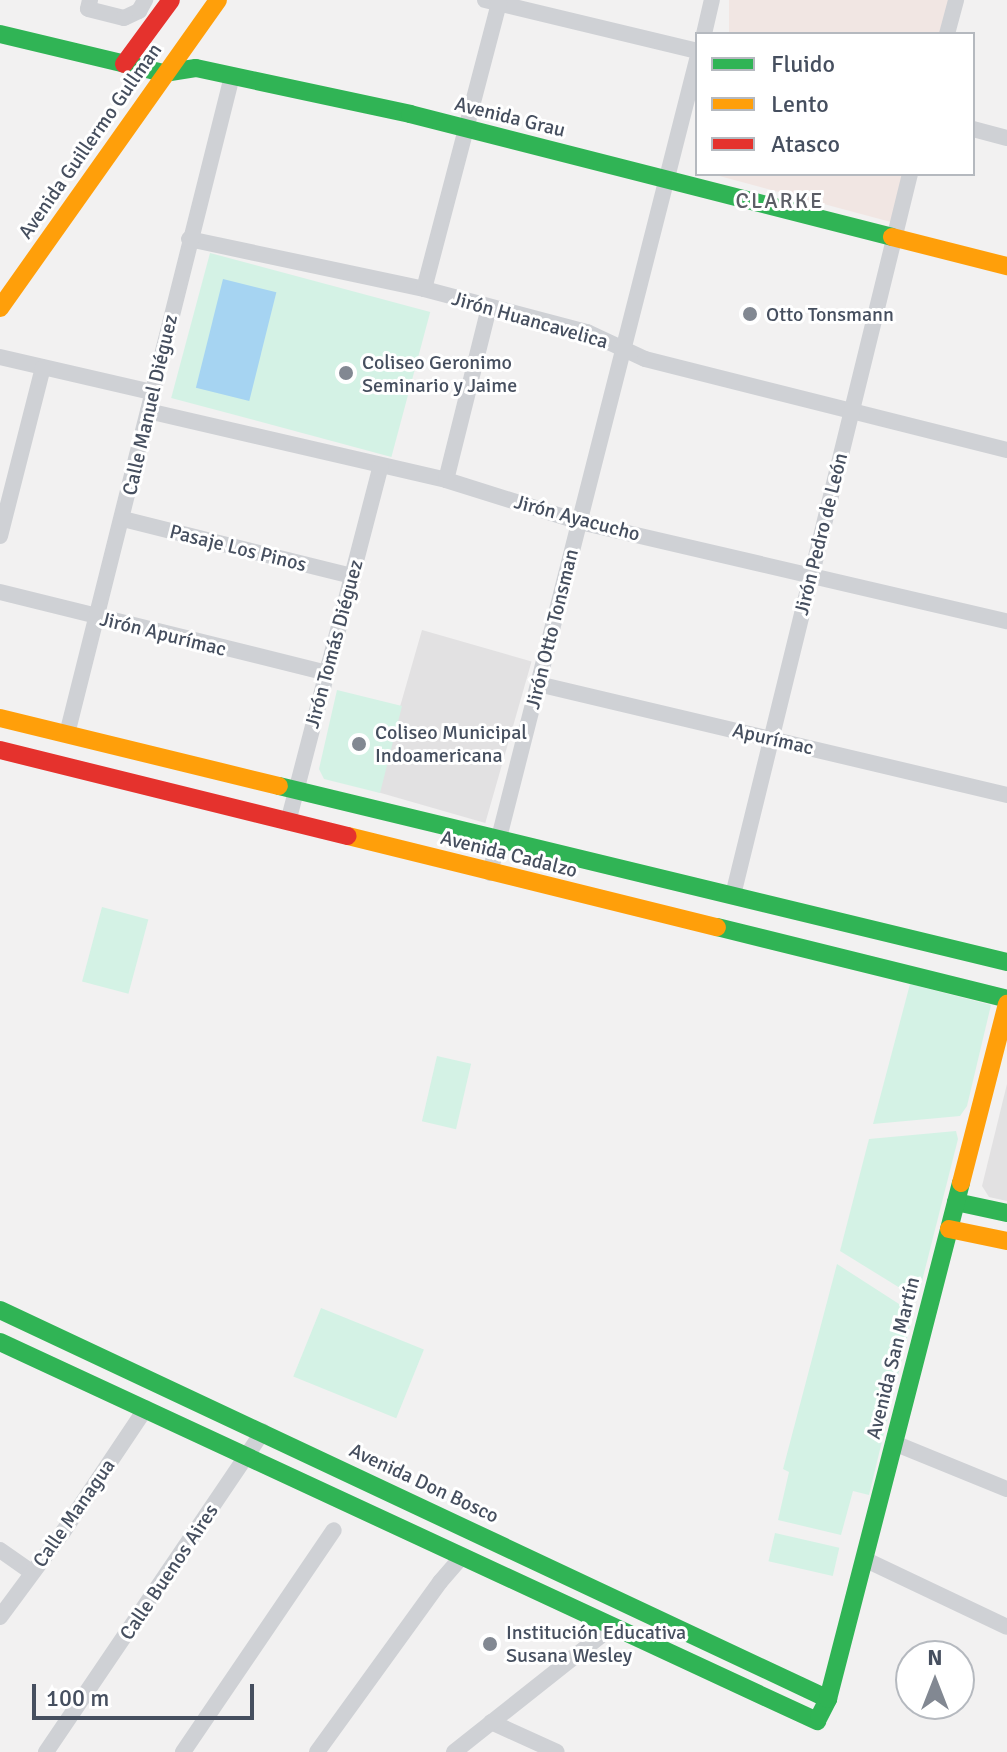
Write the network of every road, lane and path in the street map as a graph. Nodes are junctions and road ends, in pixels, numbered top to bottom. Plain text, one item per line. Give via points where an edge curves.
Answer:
1 (90, 0) edge
2 (171, 0) edge
3 (218, 0) edge
4 (712, 0) edge
5 (956, 0) edge
6 (492, 2) edge
7 (142, 5) edge
8 (157, 19) junction
9 (704, 32) edge
10 (948, 32) edge
11 (0, 34) edge
12 (695, 51) edge
13 (124, 64) junction
14 (695, 68) edge
15 (164, 73) junction
16 (232, 76) junction
17 (466, 129) junction
18 (975, 130) edge
19 (1007, 138) edge
20 (909, 176) edge
21 (667, 180) junction
22 (894, 237) junction
23 (189, 239) junction
24 (1007, 266) edge
25 (424, 289) junction
26 (489, 307) junction
27 (0, 308) edge
28 (624, 348) junction
29 (0, 357) edge
30 (43, 367) junction
31 (152, 392) junction
32 (851, 410) junction
33 (148, 411) junction
34 (1007, 450) edge
35 (381, 466) junction
36 (446, 480) junction
37 (123, 519) junction
38 (580, 522) junction
39 (0, 536) edge
40 (811, 574) junction
41 (352, 576) junction
42 (0, 592) edge
43 (96, 618) junction
44 (1007, 621) edge
45 (327, 673) junction
46 (538, 684) junction
47 (0, 718) edge
48 (67, 734) junction
49 (771, 739) junction
50 (0, 750) edge
51 (296, 788) junction
52 (1007, 795) edge
53 (288, 822) junction
54 (499, 838) junction
55 (490, 873) junction
56 (733, 895) junction
57 (1007, 962) edge
58 (1007, 1002) edge
59 (956, 1202) junction
60 (1007, 1213) edge
61 (949, 1229) junction
62 (1007, 1241) edge
63 (0, 1310) edge
64 (0, 1342) edge
65 (146, 1408) junction
66 (263, 1431) junction
67 (894, 1443) junction
68 (249, 1455) junction
69 (1007, 1489) edge
70 (334, 1530) dead end
71 (0, 1550) edge
72 (462, 1557) junction
73 (864, 1559) junction
74 (32, 1572) junction
75 (0, 1617) edge
76 (613, 1626) junction
77 (1007, 1627) edge
78 (828, 1699) junction
79 (491, 1722) junction
80 (46, 1752) edge
81 (183, 1752) edge
82 (317, 1752) edge
83 (454, 1752) edge
84 (557, 1752) edge

1 - 7 street via 88,9 124,18
2 - 8 main road, Avenida Guillermo Gullman
3 - 15 main road, Avenida Guillermo Gullman
4 - 9 street
5 - 10 street
6 - 12 street
6 - 17 street
7 - 8 street
8 - 13 main road, Avenida Guillermo Gullman
11 - 13 main road, Avenida Grau
13 - 15 main road, Avenida Grau
14 - 21 street, Jirón Otto Tonsman
15 - 16 main road, Avenida Grau via 196,68
15 - 27 main road, Avenida Guillermo Gullman
16 - 17 main road, Avenida Grau
16 - 23 street, Calle Manuel Diéguez
17 - 21 main road, Avenida Grau
17 - 25 street
18 - 19 street
20 - 22 street, Jirón Pedro de León
21 - 22 main road, Avenida Grau
21 - 28 street, Jirón Otto Tonsman
22 - 24 main road, Avenida Grau
22 - 32 street, Jirón Pedro de León
23 - 25 street, Jirón Huancavelica
23 - 31 street, Calle Manuel Diéguez
25 - 26 street, Jirón Huancavelica
26 - 28 street, Jirón Huancavelica via 587,332
26 - 36 street
28 - 32 street, Jirón Huancavelica via 645,359
28 - 38 street, Jirón Otto Tonsman
29 - 30 street
30 - 31 street
30 - 39 street
31 - 33 street, Calle Manuel Diéguez
32 - 34 street, Jirón Huancavelica
32 - 40 street, Jirón Pedro de León
33 - 35 street, Jirón Ayacucho
33 - 37 street, Calle Manuel Diéguez
35 - 36 street, Jirón Ayacucho
35 - 41 street, Jirón Tomás Diéguez
36 - 38 street, Jirón Ayacucho
37 - 41 street, Pasaje Los Pinos
37 - 43 street, Calle Manuel Diéguez
38 - 40 street, Jirón Ayacucho
38 - 46 street, Jirón Otto Tonsman
40 - 44 street, Jirón Ayacucho
40 - 49 street, Jirón Pedro de León
41 - 45 street, Jirón Tomás Diéguez
42 - 43 street, Jirón Apurímac
43 - 45 street, Jirón Apurímac
43 - 48 street, Calle Manuel Diéguez
45 - 51 street, Jirón Tomás Diéguez
46 - 49 street, Apurímac
46 - 54 street, Jirón Otto Tonsman
47 - 48 main road, Avenida Cadalzo
48 - 51 main road, Avenida Cadalzo
49 - 52 street, Apurímac
49 - 56 street, Jirón Pedro de León
50 - 53 main road, Avenida Cadalzo
51 - 53 street, Jirón Tomás Diéguez
51 - 54 main road, Avenida Cadalzo
53 - 55 main road, Avenida Cadalzo
54 - 55 street, Jirón Otto Tonsman
54 - 56 main road, Avenida Cadalzo
55 - 58 main road, Avenida Cadalzo
56 - 57 main road, Avenida Cadalzo
58 - 59 main road, Avenida San Martín
59 - 60 main road
59 - 61 main road, Avenida San Martín
61 - 62 main road
61 - 67 main road, Avenida San Martín
63 - 66 main road, Avenida Don Bosco
64 - 65 main road
65 - 68 main road
65 - 74 street, Calle Managua
66 - 68 street, Calle Buenos Aires
66 - 78 main road, Avenida Don Bosco
67 - 69 street
67 - 73 main road, Avenida San Martín
68 - 72 main road
68 - 80 street, Calle Buenos Aires
70 - 81 street
71 - 74 street
72 - 76 main road
72 - 82 street
73 - 77 street
73 - 78 main road, Avenida San Martín
74 - 75 street, Calle Managua
76 - 78 main road, Avenida San Martín via 817,1721
76 - 79 street
79 - 83 street
79 - 84 street

